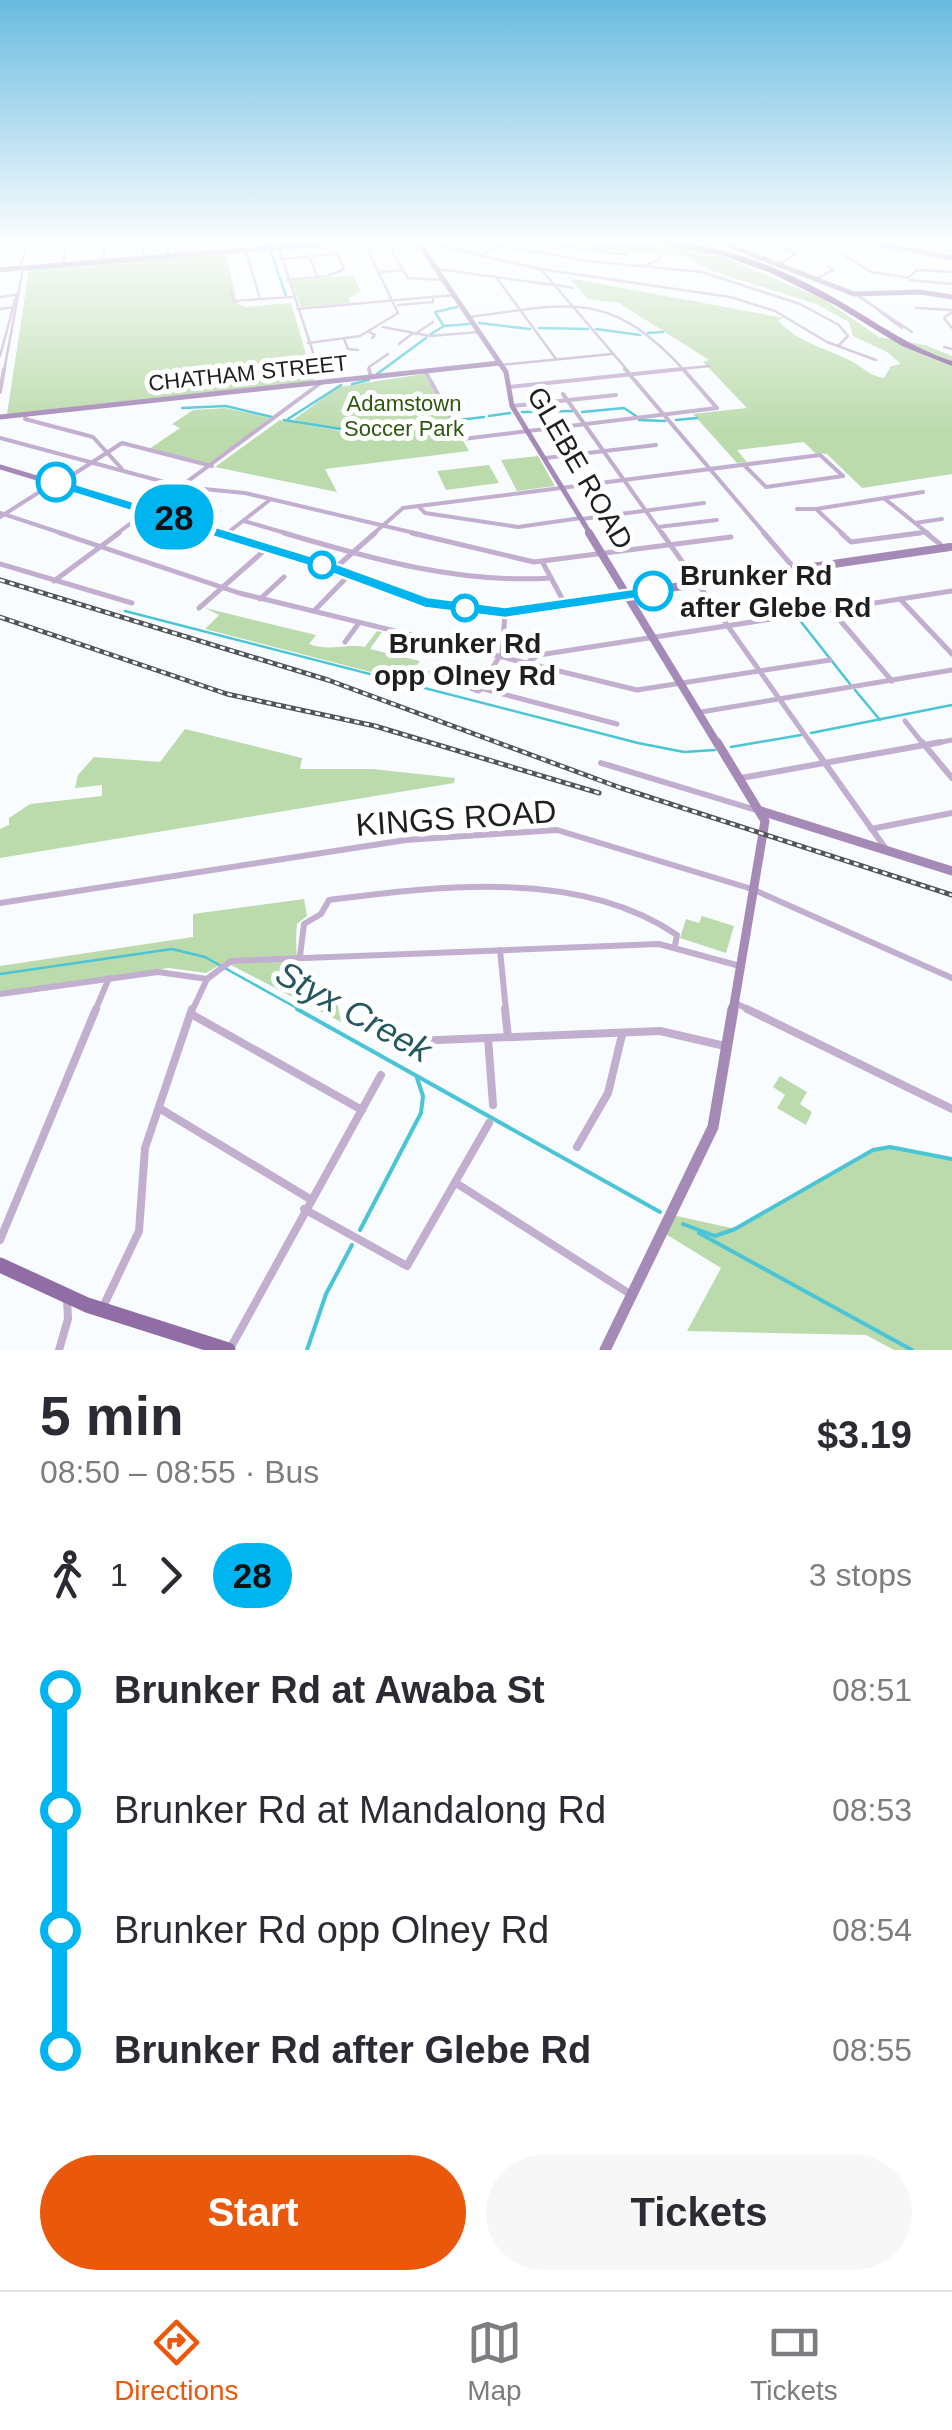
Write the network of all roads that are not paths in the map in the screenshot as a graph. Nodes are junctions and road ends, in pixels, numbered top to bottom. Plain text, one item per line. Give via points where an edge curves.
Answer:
1 (14, 305) edge
2 (295, 305) edge
3 (363, 305) edge
4 (396, 305) edge
5 (461, 305) edge
6 (516, 305) edge
7 (751, 305) edge
8 (800, 305) edge
9 (838, 305) edge
10 (873, 305) edge
11 (876, 305) edge
12 (572, 307) junction
13 (0, 308) edge
14 (13, 308) junction
15 (916, 308) dead end
16 (297, 309) junction
17 (952, 311) edge
18 (521, 312) junction
19 (469, 317) junction
20 (433, 322) dead end
21 (380, 326) junction
22 (952, 328) edge
23 (369, 332) junction
24 (479, 332) junction
25 (2, 334) edge
26 (11, 334) junction
27 (414, 334) junction
28 (372, 338) dead end
29 (344, 339) junction
30 (308, 343) junction
31 (408, 346) dead end
32 (838, 346) junction
33 (944, 348) dead end
34 (952, 349) edge
35 (358, 350) dead end
36 (2, 354) edge
37 (388, 354) dead end
38 (612, 354) junction
39 (556, 359) junction
40 (876, 360) dead end
41 (500, 364) junction
42 (952, 364) edge
43 (710, 366) dead end
44 (680, 369) junction
45 (425, 370) junction
46 (2, 372) edge
47 (320, 374) joint
48 (630, 375) junction
49 (372, 377) junction
50 (322, 382) junction
51 (509, 387) junction
52 (0, 390) edge
53 (563, 394) dead end
54 (616, 395) dead end
55 (568, 400) junction
56 (512, 406) junction
57 (26, 415) junction
58 (664, 416) junction
59 (0, 418) edge
60 (585, 424) junction
61 (527, 431) junction
62 (0, 438) edge
63 (656, 444) dead end
64 (604, 451) junction
65 (108, 452) junction
66 (544, 458) junction
67 (92, 462) junction
68 (744, 465) junction
69 (212, 466) junction
70 (0, 467) edge
71 (708, 469) junction
72 (123, 470) junction
73 (624, 480) junction
74 (57, 483) junction
75 (562, 487) junction
76 (183, 488) junction
77 (923, 492) dead end
78 (271, 499) junction
79 (885, 499) junction
80 (704, 503) dead end
81 (418, 506) junction
82 (797, 509) dead end
83 (816, 509) junction
84 (152, 510) junction
85 (646, 511) junction
86 (2, 514) edge
87 (582, 519) junction
88 (942, 519) dead end
89 (716, 520) dead end
90 (244, 521) junction
91 (915, 522) junction
92 (379, 526) junction
93 (658, 527) junction
94 (926, 532) junction
95 (226, 534) junction
96 (731, 537) dead end
97 (671, 545) junction
98 (102, 547) junction
99 (268, 548) junction
100 (947, 549) edge
101 (352, 552) junction
102 (604, 554) junction
103 (542, 562) junction
104 (0, 564) edge
105 (334, 568) junction
106 (796, 570) junction
107 (350, 574) junction
108 (284, 577) dead end
109 (551, 578) junction
110 (54, 581) junction
111 (700, 584) junction
112 (222, 588) junction
113 (952, 591) edge
114 (628, 595) junction
115 (260, 599) junction
116 (900, 599) junction
117 (132, 603) dead end
118 (565, 604) junction
119 (199, 608) dead end
120 (830, 610) junction
121 (314, 612) junction
122 (505, 613) junction
123 (359, 623) junction
124 (728, 626) junction
125 (654, 637) junction
126 (345, 642) dead end
127 (952, 654) edge
128 (500, 657) junction
129 (830, 660) dead end
130 (527, 663) junction
131 (952, 670) edge
132 (761, 672) junction
133 (430, 673) dead end
134 (892, 680) junction
135 (683, 684) junction
136 (480, 687) junction
137 (781, 698) junction
138 (701, 712) junction
139 (905, 721) dead end
140 (616, 724) dead end
141 (952, 740) edge
142 (924, 744) junction
143 (824, 762) junction
144 (601, 763) dead end
145 (741, 778) junction
146 (952, 778) edge
147 (952, 813) edge
148 (763, 816) junction
149 (871, 829) junction
150 (888, 852) junction
151 (952, 871) edge
152 (752, 889) junction
153 (0, 903) edge
154 (676, 945) junction
155 (500, 950) junction
156 (300, 956) junction
157 (740, 966) junction
158 (109, 978) junction
159 (952, 978) edge
160 (207, 979) junction
161 (2, 994) edge
162 (0, 1002) edge
163 (734, 1003) junction
164 (190, 1014) junction
165 (622, 1033) junction
166 (508, 1037) junction
167 (488, 1038) junction
168 (390, 1042) dead end
169 (726, 1046) junction
170 (381, 1075) dead end
171 (493, 1104) dead end
172 (158, 1108) junction
173 (952, 1109) edge
174 (362, 1110) junction
175 (489, 1124) dead end
176 (577, 1147) dead end
177 (456, 1183) junction
178 (310, 1199) junction
179 (304, 1209) junction
180 (0, 1240) edge
181 (0, 1265) edge
182 (632, 1296) junction
183 (84, 1304) junction
184 (68, 1319) junction
185 (219, 1349) edge
186 (59, 1350) edge
187 (605, 1350) edge

1 - 14 street
2 - 16 street
3 - 16 street
4 - 21 street via 396,315
5 - 19 main road, GLEBE ROAD
6 - 18 street
7 - 32 street
8 - 32 street via 846,331
9 - 42 highway via 890,340
10 - 11 street via 912,332
12 - 18 street
12 - 38 street
12 - 44 street via 614,312
13 - 14 street
14 - 25 street
14 - 26 street
15 - 17 street
16 - 30 street
17 - 22 street via 944,318
18 - 19 street
18 - 39 street
19 - 24 main road, GLEBE ROAD
20 - 27 street
21 - 23 street
21 - 27 street
23 - 28 street
23 - 29 street
24 - 27 street
24 - 41 main road, GLEBE ROAD
25 - 26 street
25 - 36 street
26 - 36 street
27 - 31 street via 396,343
29 - 30 street
29 - 35 street via 348,349
30 - 47 street
32 - 40 street
33 - 34 street
36 - 46 street
37 - 49 street via 369,367
38 - 39 street
38 - 48 street
39 - 41 street
41 - 45 main road, CHATHAM STREET
41 - 51 main road, GLEBE ROAD
43 - 44 street
44 - 48 street
44 - 58 street via 717,408
45 - 49 main road, CHATHAM STREET
45 - 61 street via 463,439
46 - 52 street
47 - 50 main road
48 - 51 street
48 - 58 street
49 - 50 main road, CHATHAM STREET
50 - 57 main road, CHATHAM STREET
50 - 69 street
51 - 56 main road, GLEBE ROAD
53 - 55 street
54 - 55 street
55 - 56 street
55 - 60 street
56 - 61 main road, GLEBE ROAD
57 - 59 main road, CHATHAM STREET
57 - 65 street via 93,436
58 - 60 street
58 - 71 street
60 - 61 street
60 - 64 street
61 - 66 main road, GLEBE ROAD
62 - 67 street
63 - 64 street
64 - 66 street
64 - 73 street
65 - 67 street
65 - 69 street via 122,444
65 - 72 street
66 - 75 main road, GLEBE ROAD
67 - 72 street
67 - 74 street
68 - 68 street via 764,486 843,476 820,455
68 - 71 street
69 - 76 street
70 - 74 main road
71 - 73 street
71 - 106 street
72 - 76 street
73 - 75 street
73 - 85 street
74 - 84 main road
74 - 86 street
75 - 81 street
75 - 87 main road, GLEBE ROAD
76 - 78 street
76 - 84 street
77 - 79 street
78 - 90 street
78 - 92 street
79 - 83 street
79 - 91 street
80 - 85 street
81 - 87 street via 424,513 518,526
81 - 92 street via 400,509
82 - 83 street
83 - 94 street via 851,542
84 - 95 main road
84 - 98 street
85 - 87 street
85 - 93 street
86 - 98 street
87 - 102 main road, GLEBE ROAD
88 - 91 street
89 - 93 street
90 - 95 street
90 - 101 street
91 - 94 street
92 - 101 street
92 - 103 street
93 - 97 street
94 - 100 street
95 - 99 main road
96 - 97 street
97 - 102 street
97 - 111 street
98 - 110 street
98 - 112 street
99 - 105 main road
99 - 112 street
100 - 106 main road
101 - 105 street
101 - 109 street via 506,584
102 - 103 street
102 - 114 main road, GLEBE ROAD
103 - 109 street
104 - 110 street
105 - 107 main road
106 - 111 main road
107 - 121 street
107 - 122 main road via 425,602
108 - 115 street
109 - 118 street
110 - 117 street
111 - 114 main road
111 - 124 street
112 - 115 street
112 - 119 street
113 - 116 street
114 - 118 main road
114 - 125 main road, GLEBE ROAD
115 - 121 street
116 - 120 street
116 - 127 street
118 - 122 main road
120 - 124 street
120 - 134 street
121 - 123 street
122 - 128 street
123 - 126 street
123 - 128 street
124 - 125 street
124 - 132 street
125 - 130 street via 538,654
125 - 135 main road, GLEBE ROAD
128 - 130 street
128 - 136 street
129 - 132 street
130 - 135 street via 637,690
131 - 134 street
132 - 135 street
132 - 137 street
133 - 136 street
134 - 137 street
135 - 138 main road, GLEBE ROAD
136 - 140 street
137 - 138 street
137 - 143 street
138 - 145 main road, GLEBE ROAD
139 - 142 street
141 - 142 street
142 - 143 street
142 - 146 street
143 - 145 street
143 - 149 street
144 - 148 street
145 - 148 main road, GLEBE ROAD
147 - 149 street
148 - 150 main road
148 - 152 main road
149 - 150 street
150 - 151 main road
152 - 153 street, KINGS ROAD via 557,830 406,840
152 - 157 main road
152 - 159 street, KINGS ROAD
154 - 155 street
154 - 156 street via 676,934 662,920 638,910 518,890 403,889 329,900 304,924
154 - 157 street
155 - 156 street
155 - 166 street
156 - 160 street via 231,962
157 - 163 main road
158 - 160 street via 166,972
158 - 161 street
158 - 180 street
160 - 164 street
161 - 162 street
163 - 169 main road
163 - 173 street
164 - 172 street
164 - 174 street
165 - 166 street
165 - 169 street via 668,1031
165 - 176 street via 608,1093
166 - 167 street
167 - 168 street
167 - 171 street
169 - 182 main road via 713,1127
170 - 174 street
172 - 178 street
172 - 183 street via 143,1158 138,1230
174 - 178 street
175 - 177 street
177 - 179 street via 407,1266
177 - 182 street
178 - 179 street
179 - 185 street
181 - 183 main road
182 - 187 main road
183 - 184 street
183 - 184 street
183 - 185 main road
184 - 186 street

